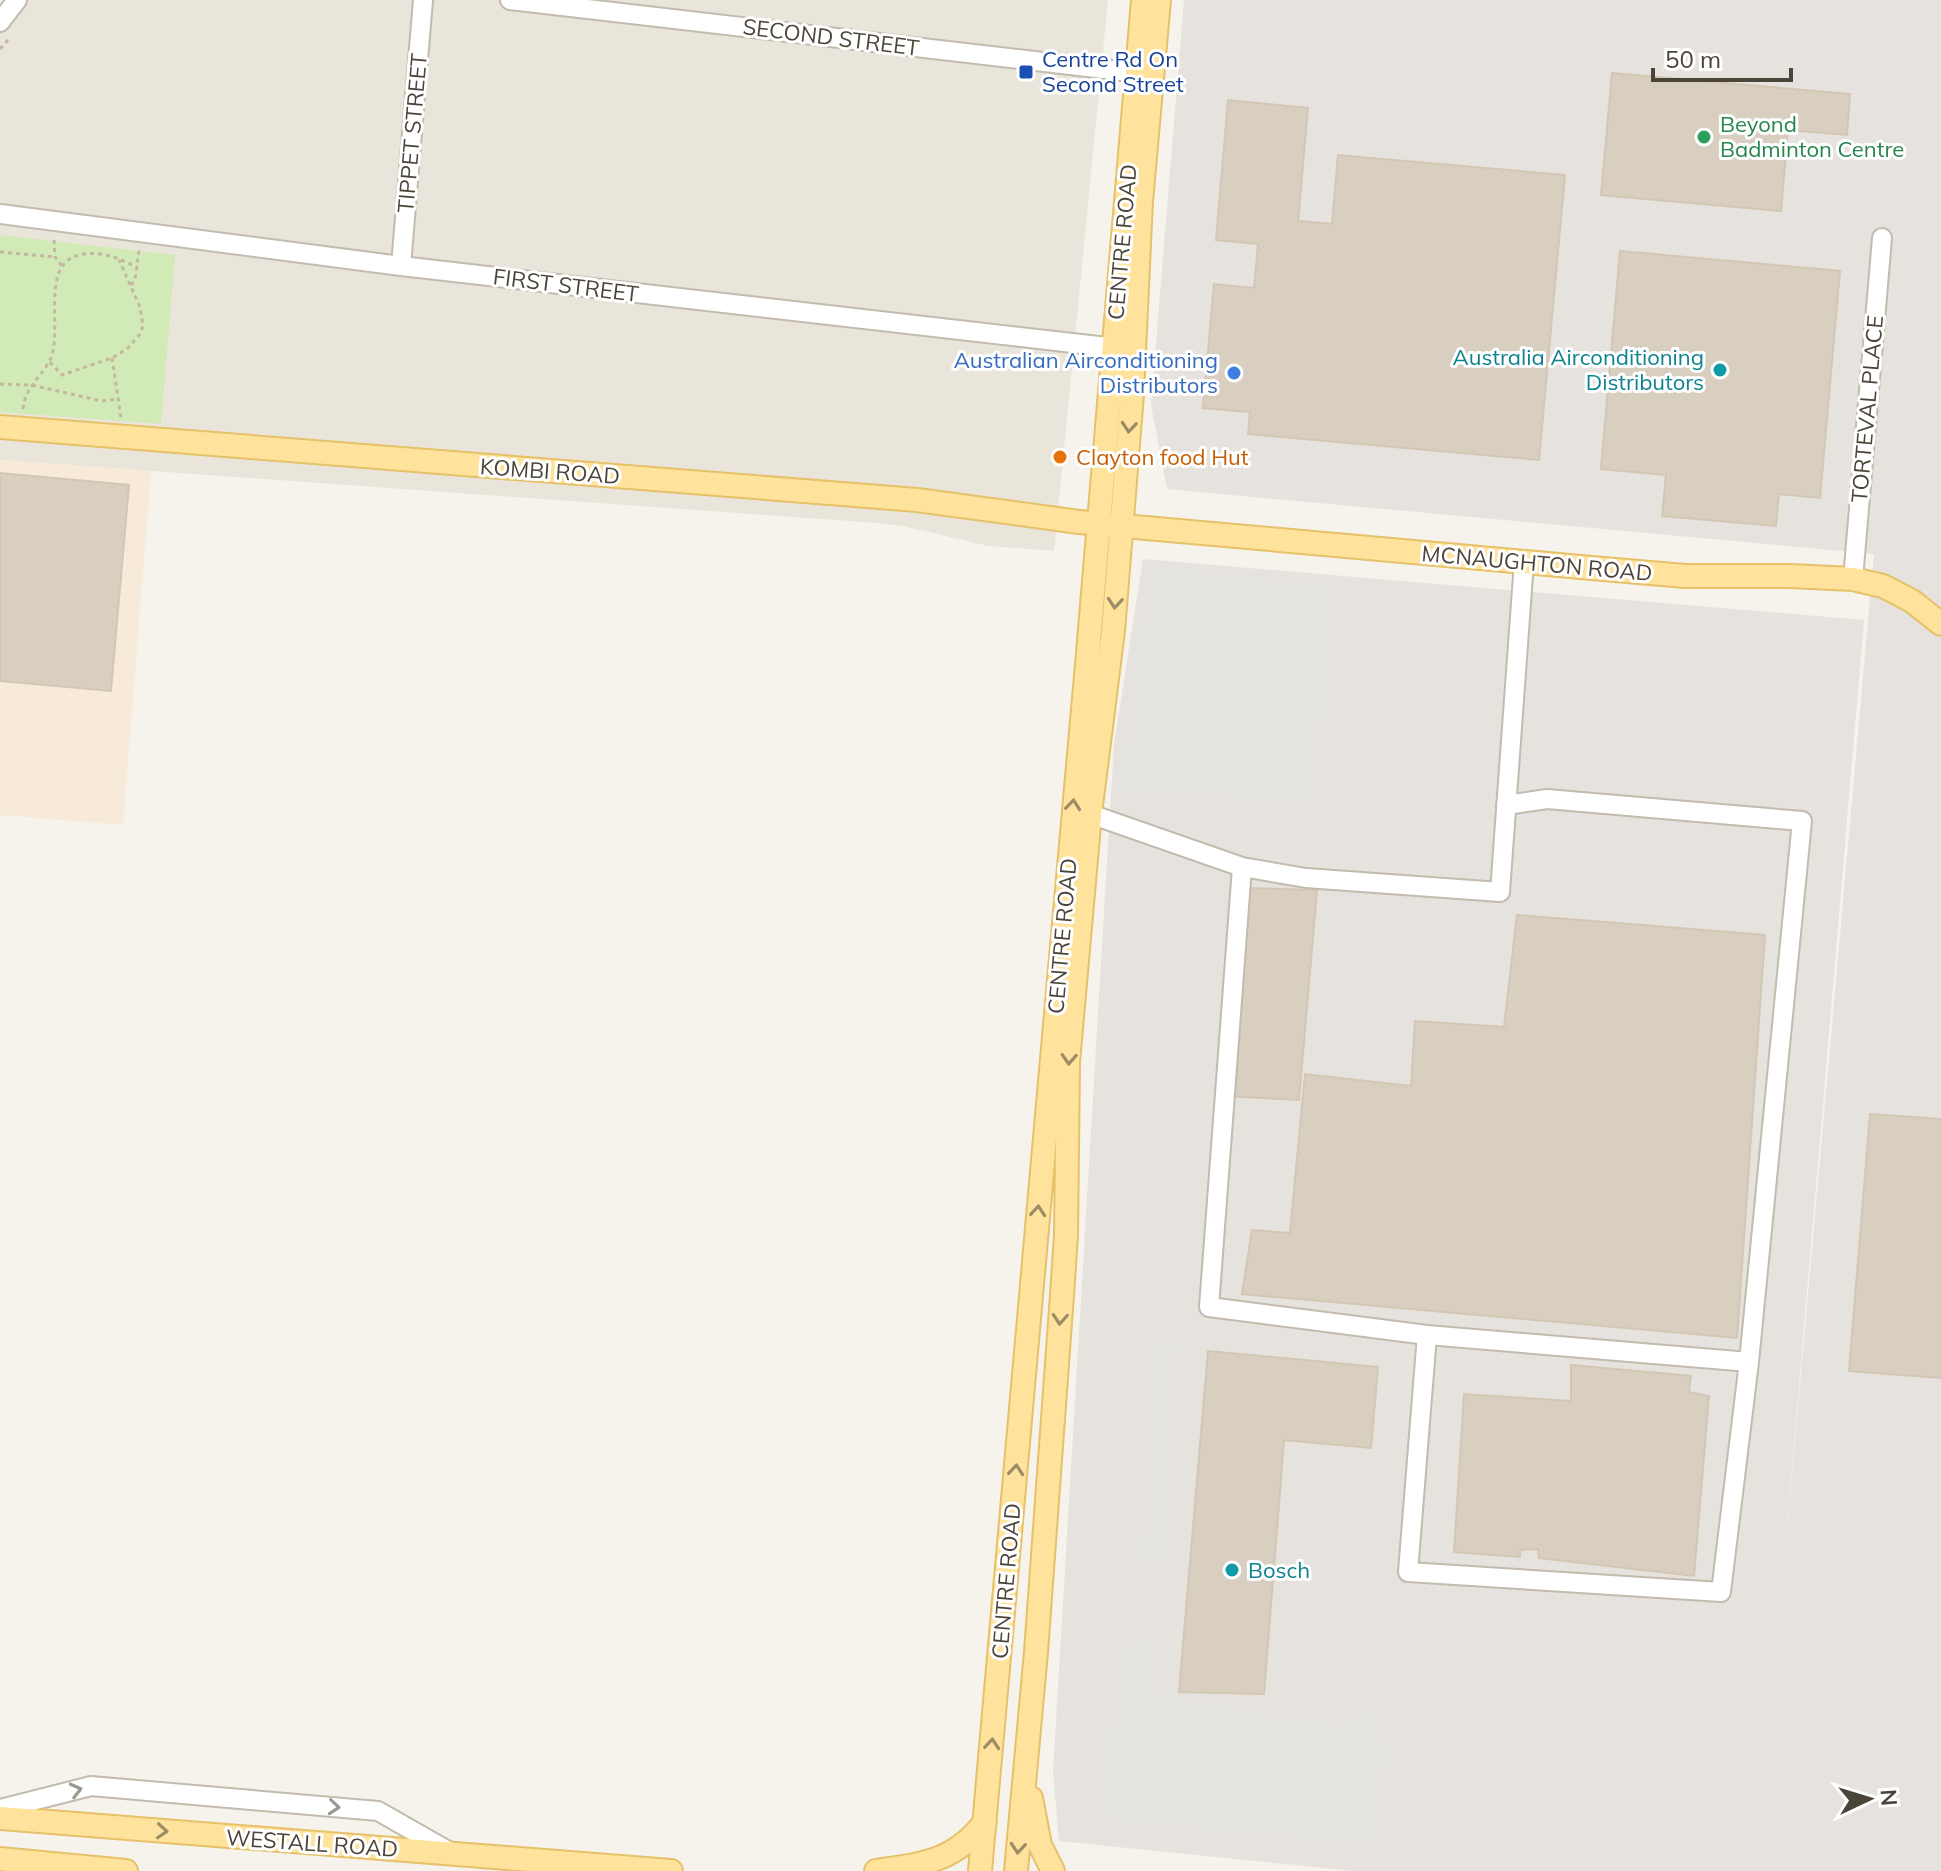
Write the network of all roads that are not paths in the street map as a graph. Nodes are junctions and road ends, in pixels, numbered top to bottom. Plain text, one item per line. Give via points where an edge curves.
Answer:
1 (17, 0) edge
2 (423, 0) edge
3 (510, 0) edge
4 (1143, 0) edge
5 (1159, 0) edge
6 (0, 22) edge
7 (1144, 73) junction
8 (0, 214) edge
9 (1882, 238) dead end
10 (401, 266) junction
11 (1123, 349) junction
12 (11, 428) edge
13 (1098, 524) junction
14 (1122, 526) junction
15 (1524, 562) junction
16 (1853, 579) junction
17 (1941, 624) edge
18 (1506, 805) junction
19 (1090, 814) junction
20 (1242, 867) junction
21 (1427, 1335) junction
22 (1749, 1362) junction
23 (1026, 1770) junction
24 (0, 1809) edge
25 (0, 1818) edge
26 (985, 1822) junction
27 (453, 1854) junction
28 (0, 1859) edge
29 (126, 1871) edge
30 (671, 1871) edge
31 (876, 1871) edge
32 (980, 1871) edge
33 (1016, 1871) edge
34 (1053, 1871) edge

1 - 6 street
2 - 10 street, TIPPET STREET
3 - 7 street, SECOND STREET
4 - 7 main road, CENTRE ROAD
5 - 7 main road, CENTRE ROAD
7 - 11 main road, CENTRE ROAD via 1141,201
8 - 10 street, FIRST STREET
9 - 16 street, TORTEVAL PLACE
10 - 11 street, FIRST STREET
11 - 13 main road, CENTRE ROAD
11 -> 14 main road, CENTRE ROAD
12 - 13 main road, KOMBI ROAD via 917,500
13 - 14 main road, KOMBI ROAD
26 -> 13 main road, CENTRE ROAD
14 - 15 main road, MCNAUGHTON ROAD
14 -> 19 main road, CENTRE ROAD
15 - 16 main road, MCNAUGHTON ROAD via 1685,576
15 - 18 street
16 - 17 main road, MCNAUGHTON ROAD via 1883,586
18 - 20 street via 1500,892 1306,878
18 - 22 street via 1547,799 1802,821
19 - 20 street
19 -> 23 main road, CENTRE ROAD via 1068,1062 1066,1235
20 - 21 street via 1209,1307
21 - 22 street
21 - 22 street via 1408,1572 1721,1592
23 -> 33 main road, CENTRE ROAD
23 - 34 main road via 1040,1845
24 -> 27 street via 91,1786 378,1811
25 -> 27 main road, WESTALL ROAD
26 - 31 main road via 960,1849 938,1860
26 - 32 main road, CENTRE ROAD
27 - 30 main road, WESTALL ROAD
28 - 29 main road

